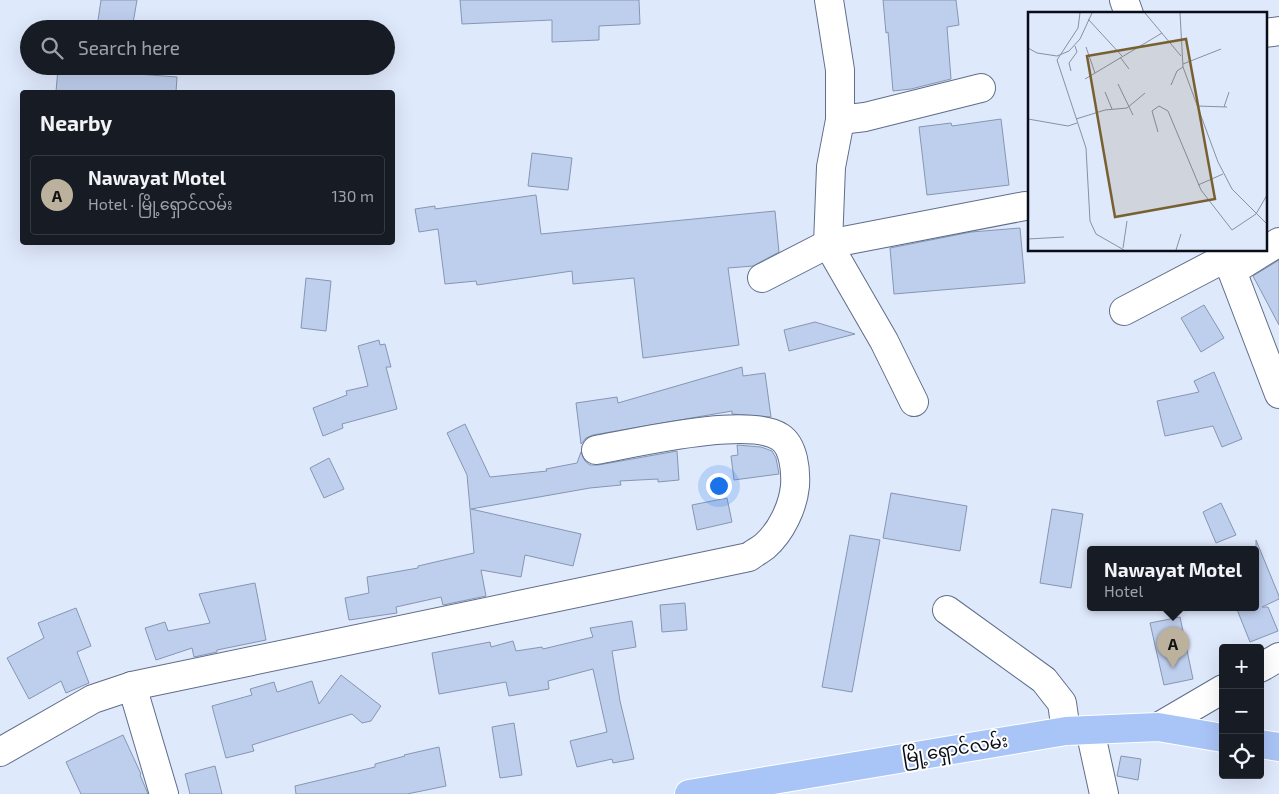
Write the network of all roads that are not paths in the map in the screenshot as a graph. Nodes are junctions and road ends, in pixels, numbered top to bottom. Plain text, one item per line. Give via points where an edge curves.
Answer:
1 (829, 0) edge
2 (1124, 0) edge
3 (1128, 12) edge
4 (1279, 31) edge
5 (1266, 32) edge
6 (980, 88) dead end
7 (840, 120) junction
8 (1025, 206) dead end
9 (1279, 242) edge
10 (828, 244) junction
11 (1266, 246) edge
12 (1251, 251) edge
13 (1227, 259) edge
14 (762, 278) dead end
15 (1124, 310) dead end
16 (1279, 394) edge
17 (914, 402) dead end
18 (596, 450) dead end
19 (947, 610) dead end
20 (1279, 657) edge
21 (1264, 666) edge
22 (132, 686) junction
23 (1219, 692) edge
24 (1158, 727) junction
25 (1078, 730) junction
26 (1219, 737) edge
27 (1264, 745) edge
28 (1279, 747) edge
29 (0, 752) edge
30 (748, 789) edge
31 (164, 794) edge
32 (689, 794) edge
33 (1104, 794) edge

1 - 7 street via 840,70
2 - 3 street
4 - 5 street
6 - 7 street via 866,117
7 - 10 street via 831,166
8 - 10 street
9 - 11 street
10 - 14 street
10 - 17 street via 884,341
12 - 13 street
13 - 15 street
13 - 16 street
18 - 22 street via 710,430 767,432 780,437 793,459 794,486 788,512 776,535 749,557
19 - 25 street via 1044,680
20 - 21 street
22 - 29 street via 92,699
22 - 31 street
23 - 24 street
24 - 25 highway, မြို့ရှောင်လမ်း
24 - 26 highway, မြို့ရှောင်လမ်း
25 - 30 highway, မြို့ရှောင်လမ်း
25 - 33 street
27 - 28 highway
30 - 32 highway, မြို့ရှောင်လမ်း

